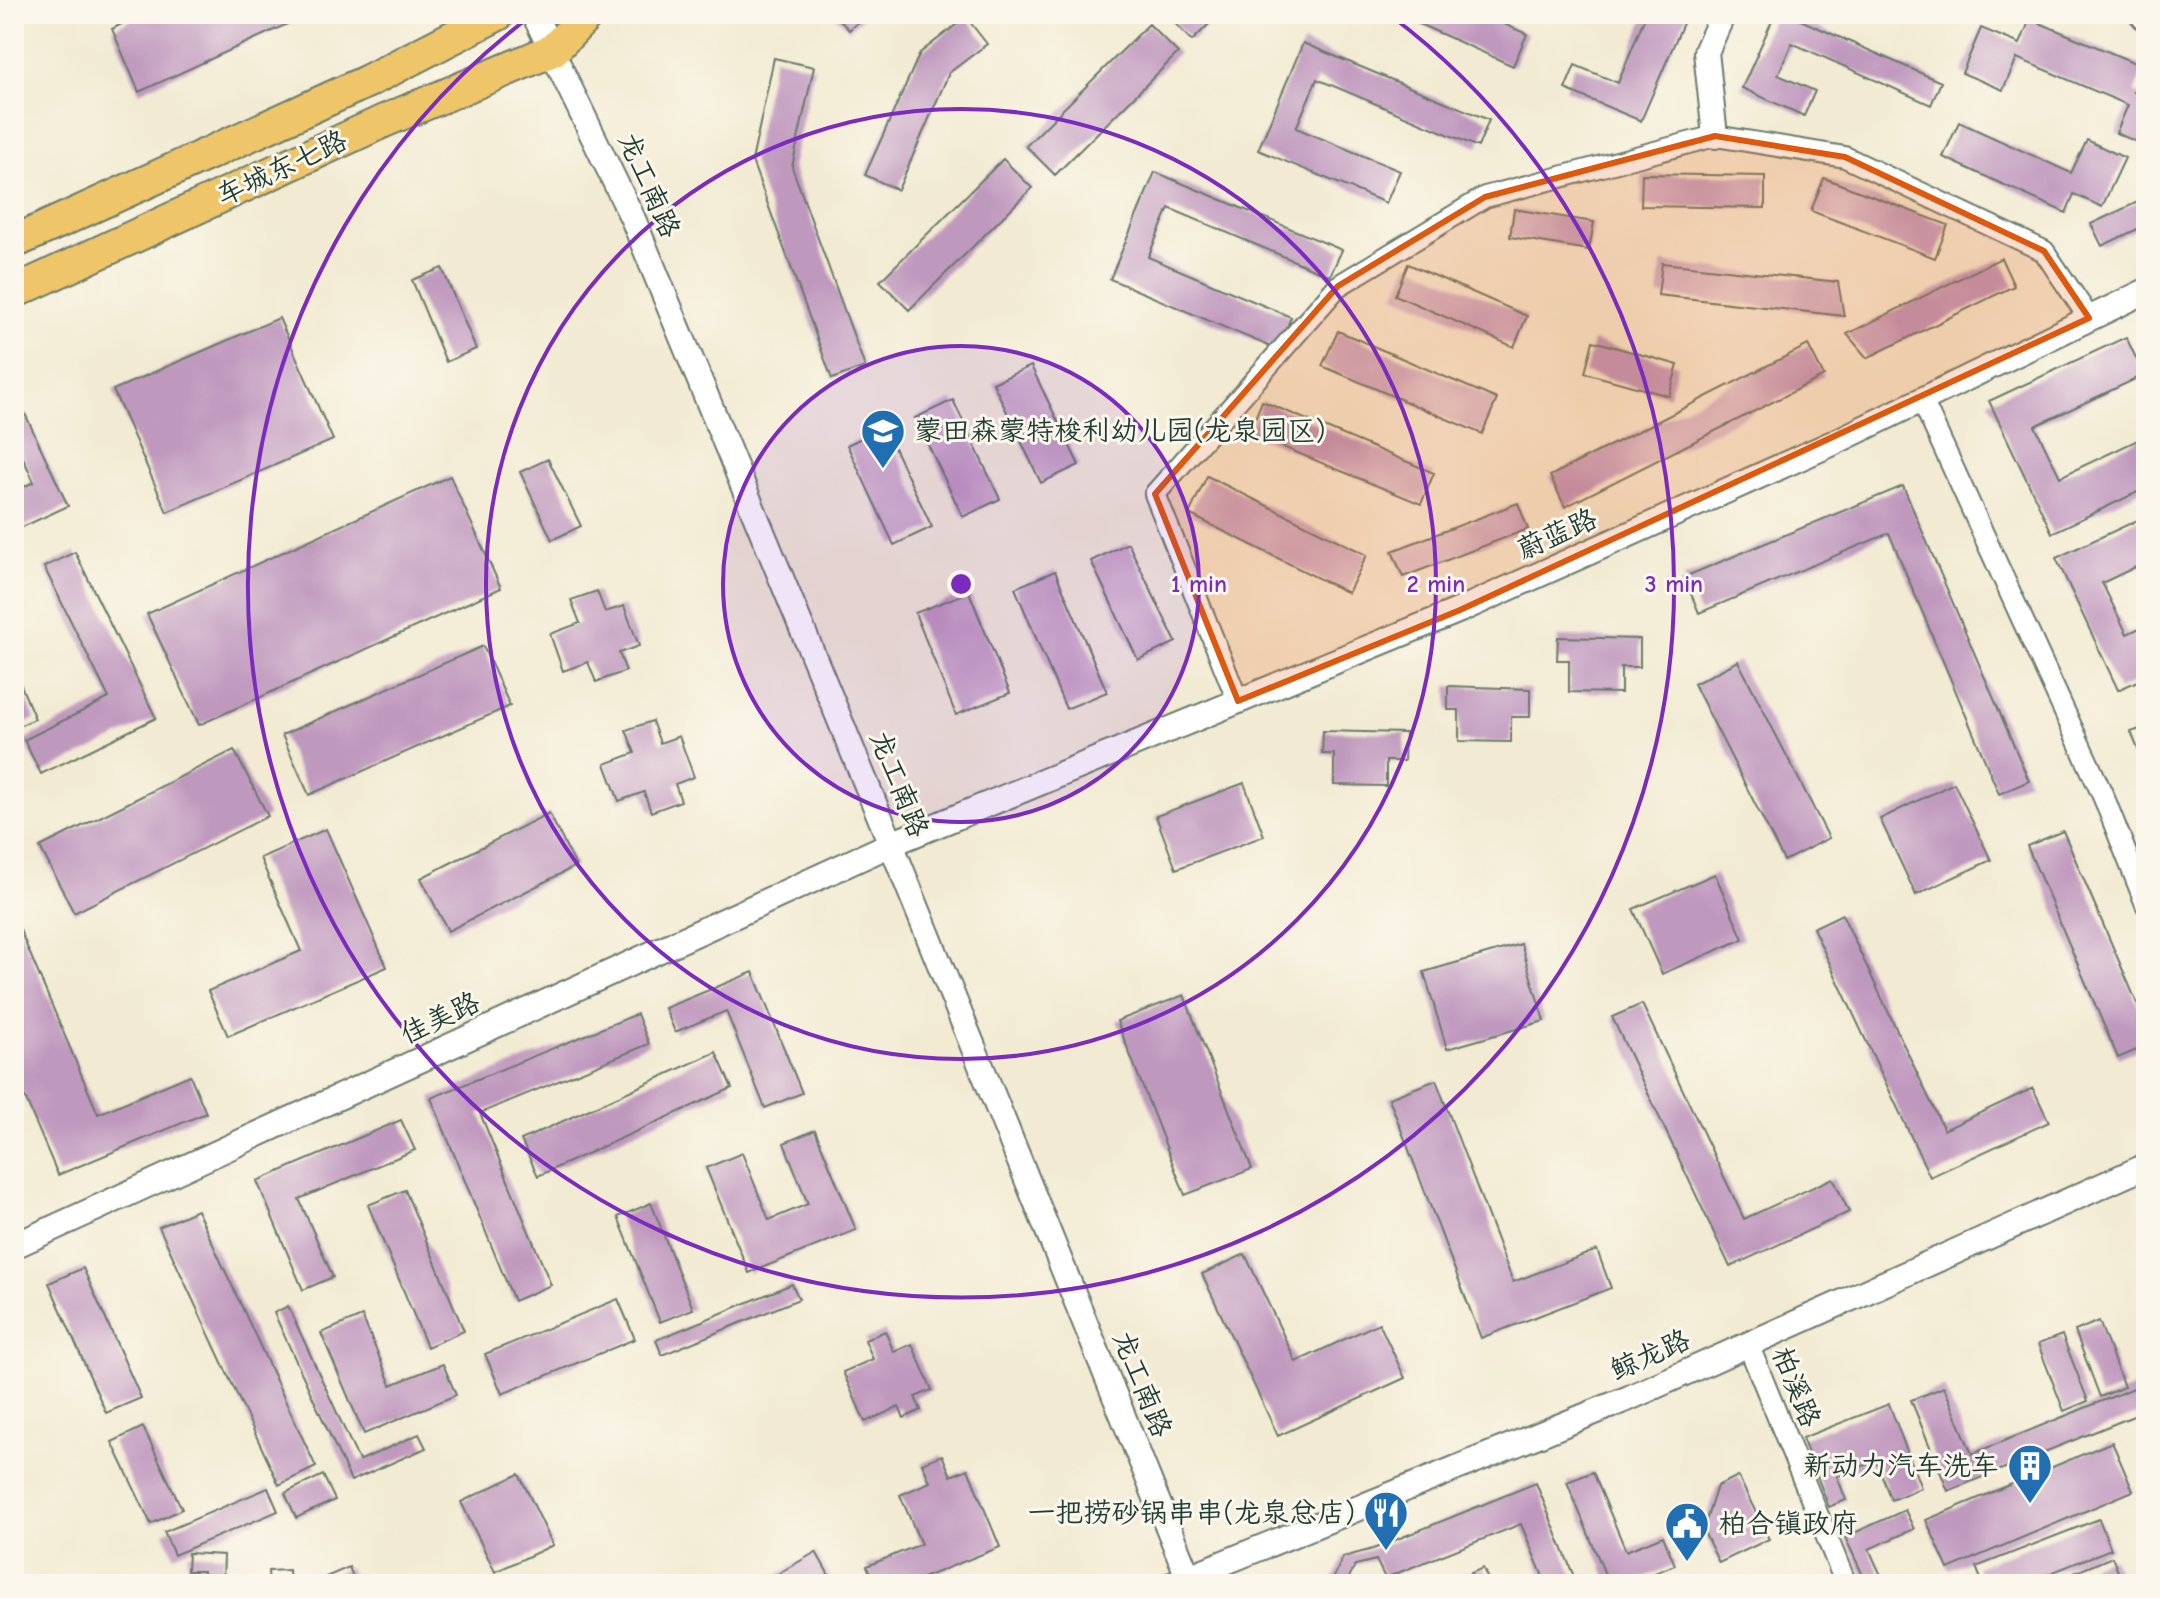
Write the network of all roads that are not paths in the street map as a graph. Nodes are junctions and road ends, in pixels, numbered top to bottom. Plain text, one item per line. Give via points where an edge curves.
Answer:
1 (498, 14) edge
2 (534, 14) edge
3 (588, 14) edge
4 (1723, 14) edge
5 (2139, 14) edge
6 (2146, 22) edge
7 (553, 50) junction
8 (1715, 136) junction
9 (14, 242) edge
10 (2146, 291) edge
11 (14, 292) edge
12 (2089, 318) junction
13 (1922, 400) junction
14 (1238, 701) junction
15 (891, 844) junction
16 (2146, 904) edge
17 (2146, 1166) edge
18 (14, 1246) edge
19 (1748, 1344) junction
20 (1184, 1582) edge
21 (1846, 1584) edge

1 - 9 main road, 车城东七路 via 366,82
2 - 7 street, 龙工南路
3 - 7 main road
4 - 8 street via 1706,52
5 - 6 street
7 - 11 main road, 车城东七路 via 384,121
7 - 15 street, 龙工南路 via 633,219
8 - 12 street via 1845,157 2044,251
8 - 14 street via 1485,197 1338,286 1155,494
10 - 12 street, 蔚蓝路
12 - 13 street, 蔚蓝路
13 - 14 street, 蔚蓝路 via 1460,610
13 - 16 street via 2104,798
14 - 15 street, 蔚蓝路
15 - 18 street, 佳美路
15 - 20 street, 龙工南路
17 - 19 street, 鲸龙路
19 - 20 street, 鲸龙路
19 - 21 street, 柏溪路

